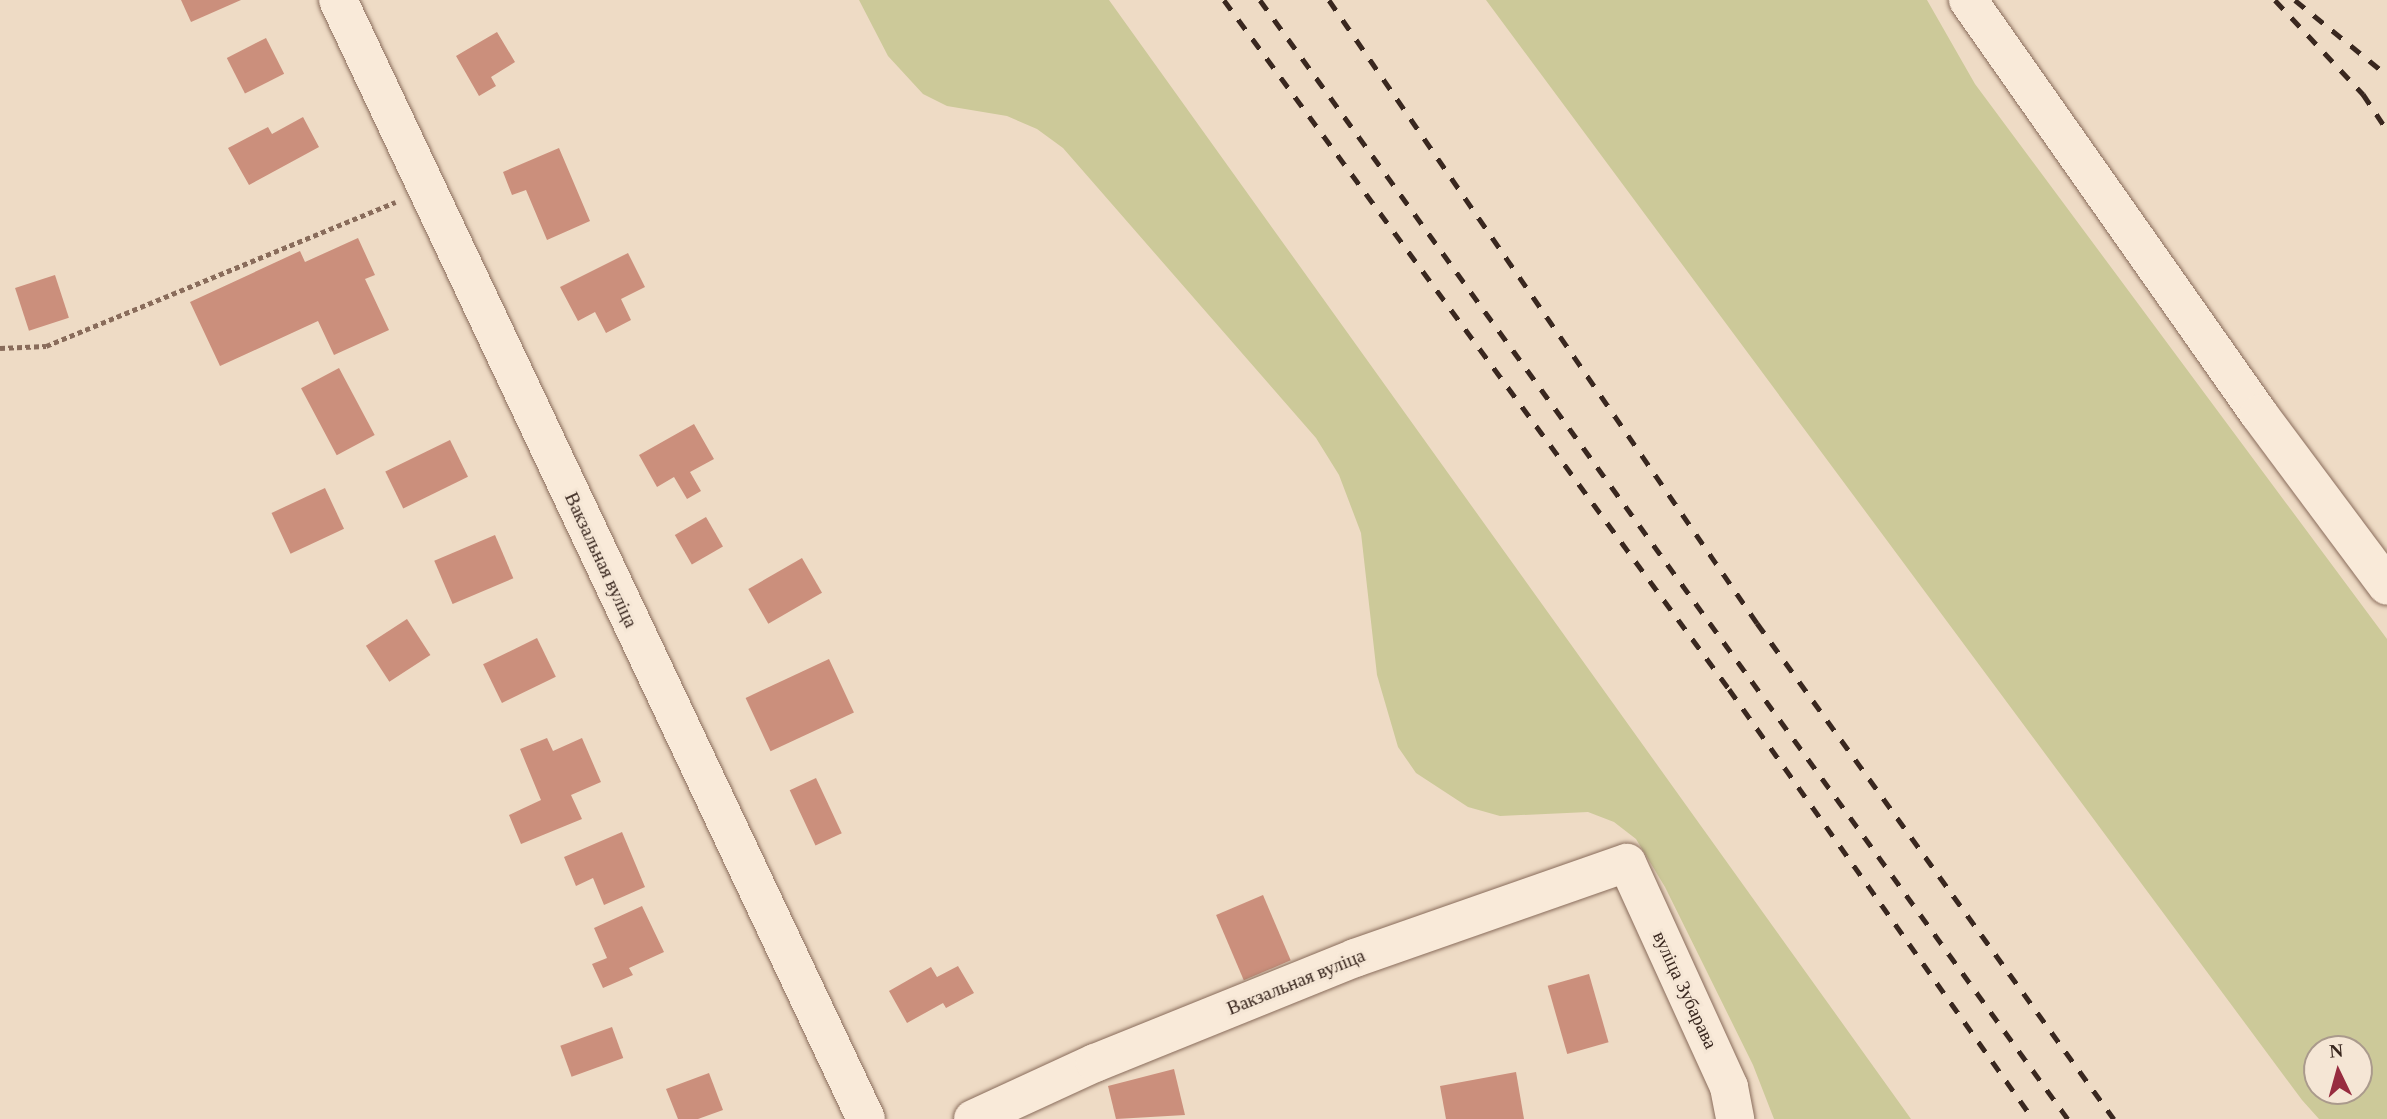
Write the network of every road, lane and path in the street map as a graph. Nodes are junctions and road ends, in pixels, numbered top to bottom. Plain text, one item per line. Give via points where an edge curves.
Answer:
1 (338, 0) edge
2 (1968, 0) edge
3 (425, 189) junction
4 (0, 348) edge
5 (2387, 586) edge
6 (1627, 863) joint
7 (866, 1119) edge
8 (973, 1119) edge
9 (1735, 1119) edge

1 - 3 street, Вакзальная вуліца
2 - 5 street via 2259,414
3 - 4 path via 46,346
3 - 7 street, Вакзальная вуліца
6 - 8 street, Вакзальная вуліца via 1355,958 1095,1063
6 - 9 street, вуліца Зубарава via 1729,1087

